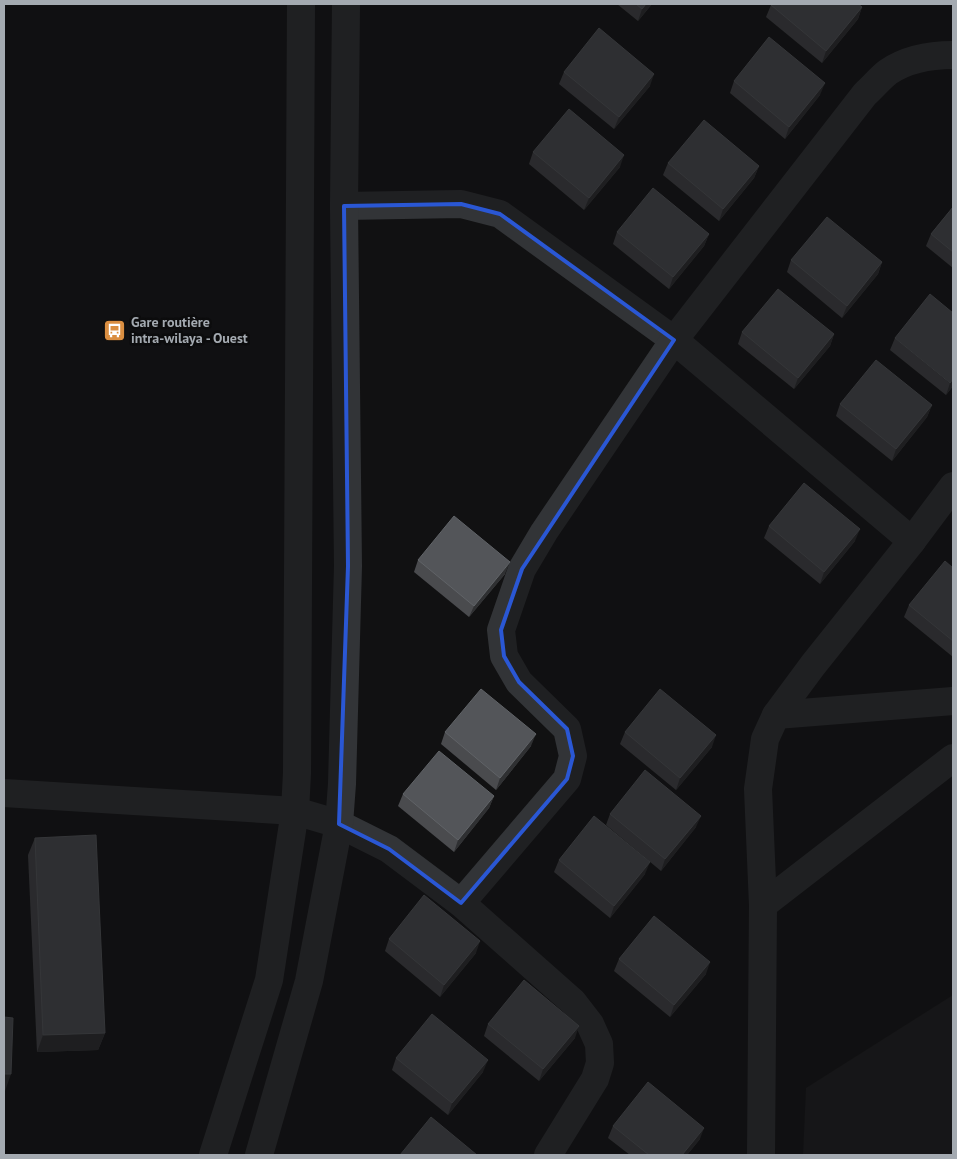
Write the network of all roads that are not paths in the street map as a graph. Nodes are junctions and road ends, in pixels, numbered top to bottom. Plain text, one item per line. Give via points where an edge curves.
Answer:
1 (301, 4) edge
2 (346, 4) edge
3 (953, 55) edge
4 (344, 206) junction
5 (674, 340) junction
6 (953, 486) edge
7 (912, 541) junction
8 (953, 702) edge
9 (776, 715) junction
10 (953, 758) edge
11 (4, 793) edge
12 (295, 811) junction
13 (339, 824) junction
14 (461, 904) junction
15 (763, 905) junction
16 (213, 1155) edge
17 (259, 1155) edge
18 (548, 1155) edge
19 (761, 1155) edge

1 - 12 street
2 - 4 street
3 - 5 street via 935,55 904,63 887,73 865,94
4 - 5 street via 461,204 500,214
4 - 13 street via 348,566
5 - 7 street
5 - 14 street via 522,569 500,630 504,656 519,682 567,729 573,756 567,779
6 - 7 street
7 - 9 street
8 - 9 street
9 - 15 street via 764,739 758,789
10 - 15 street
11 - 12 street
12 - 13 street
12 - 16 street via 270,980
13 - 14 street via 389,848
13 - 17 street via 309,981
14 - 18 street via 573,1002 590,1024 598,1044 600,1063 595,1079
15 - 19 street

